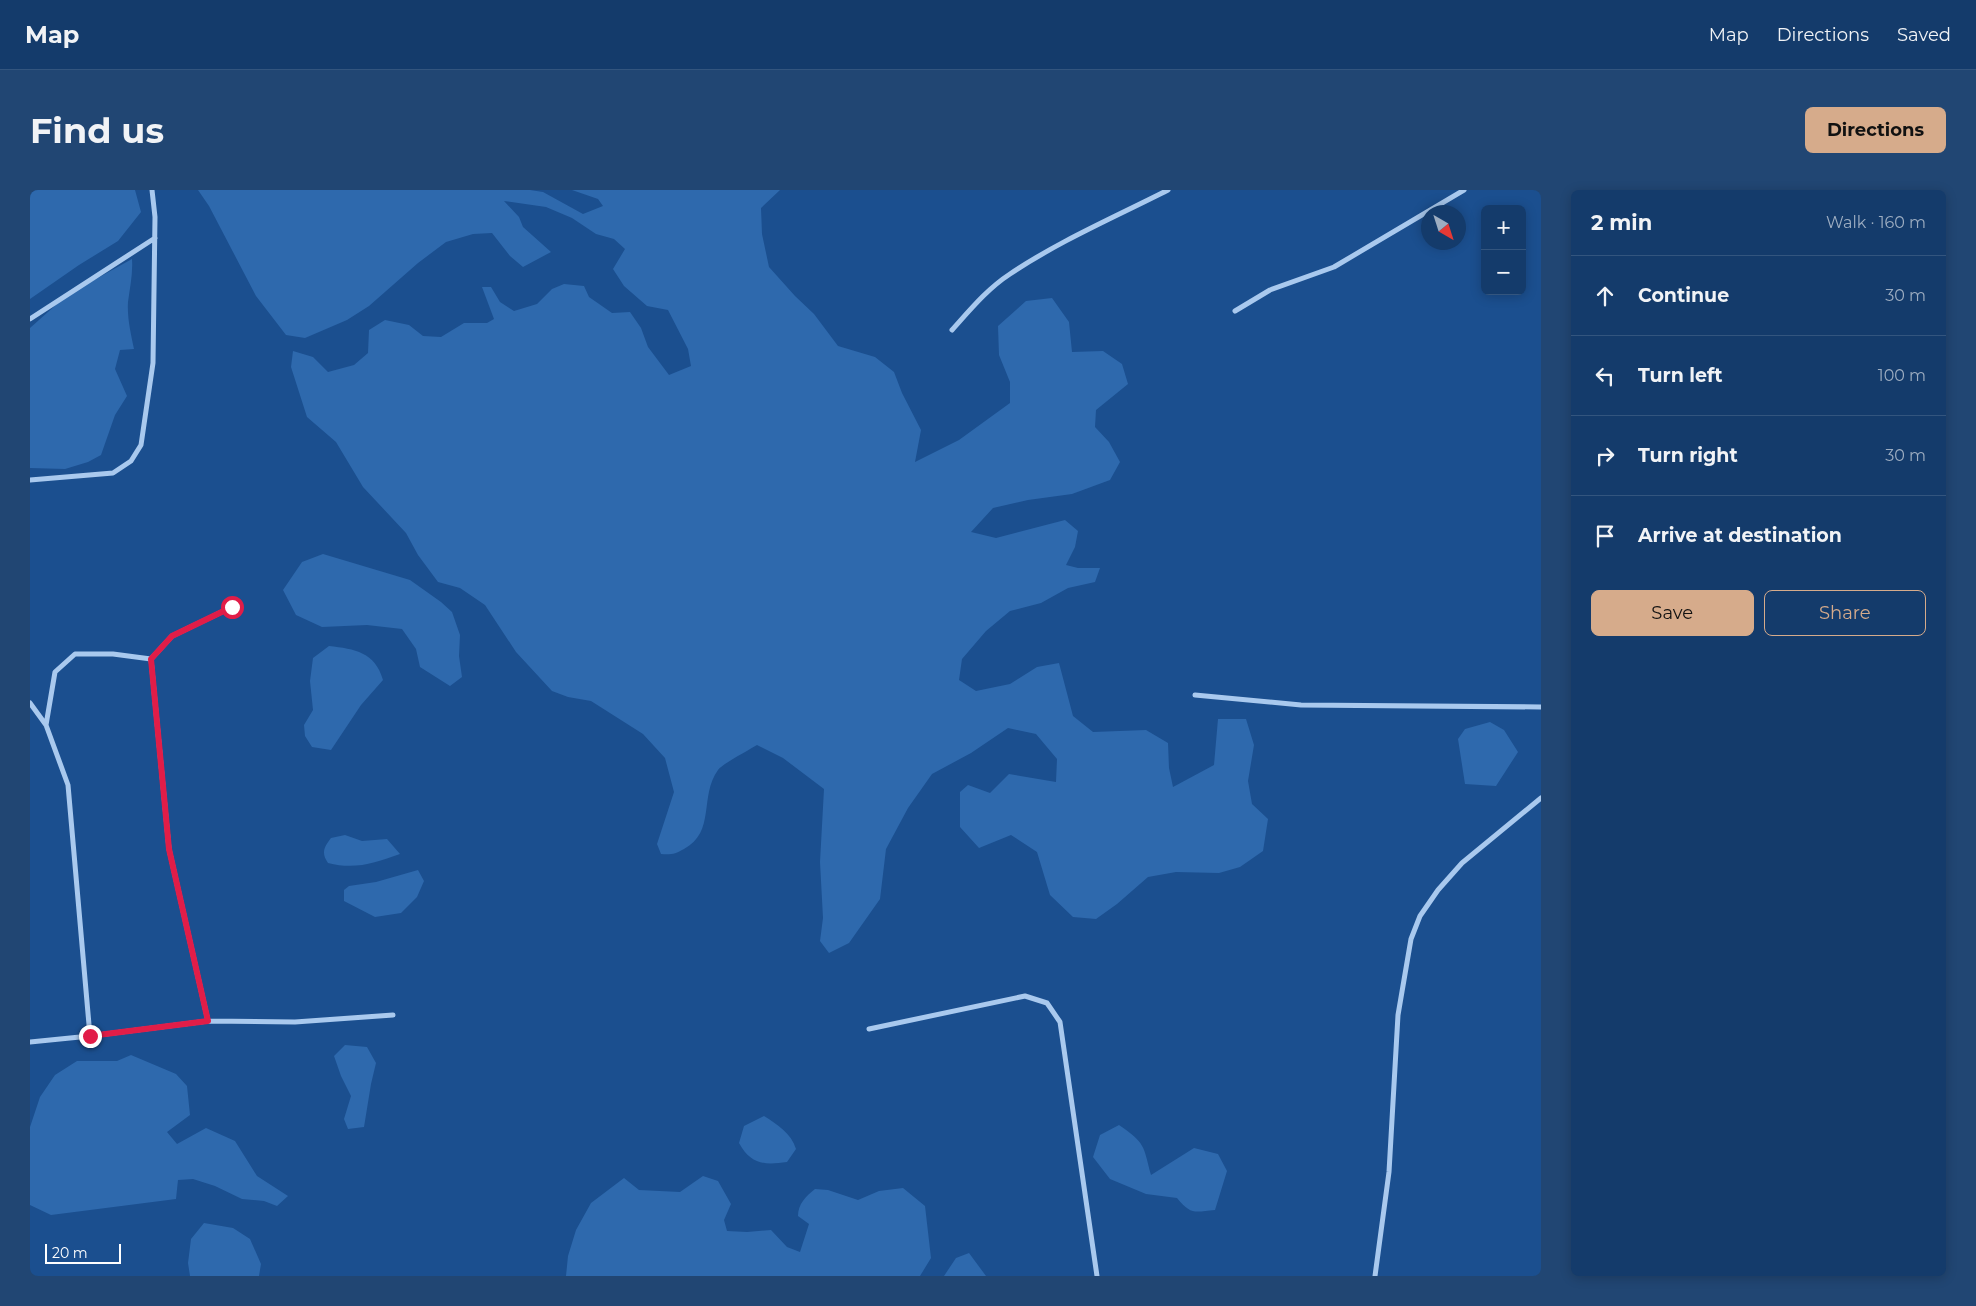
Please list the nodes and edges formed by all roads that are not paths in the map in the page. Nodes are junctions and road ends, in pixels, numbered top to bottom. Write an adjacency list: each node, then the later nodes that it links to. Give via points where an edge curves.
1 (152, 190): 4 (street)
2 (1168, 190): 7 (street, via 1009,275)
3 (1464, 190): 5 (street, via 1334,267 1270,290)
4 (155, 238): 6 (street); 8 (street, via 153,363 141,445 131,461 113,473)
5 (1235, 311)
6 (30, 319)
7 (952, 330)
8 (30, 480)
9 (232, 607): 10 (street, via 172,636)
10 (151, 659): 14 (street, via 75,654 55,672); 17 (street, via 169,849)
11 (1195, 695): 13 (street, via 1301,705)
12 (30, 703): 14 (street)
13 (1541, 706)
14 (46, 725): 19 (street, via 68,785)
15 (1541, 798): 22 (street, via 1456,870 1420,916 1411,939 1398,1015 1389,1172)
16 (392, 1015): 17 (street, via 295,1022)
17 (208, 1021): 19 (street)
18 (869, 1029): 21 (street, via 1025,996 1047,1003 1060,1022)
19 (90, 1036): 20 (street)
20 (30, 1042)
21 (1097, 1276)
22 (1375, 1276)

